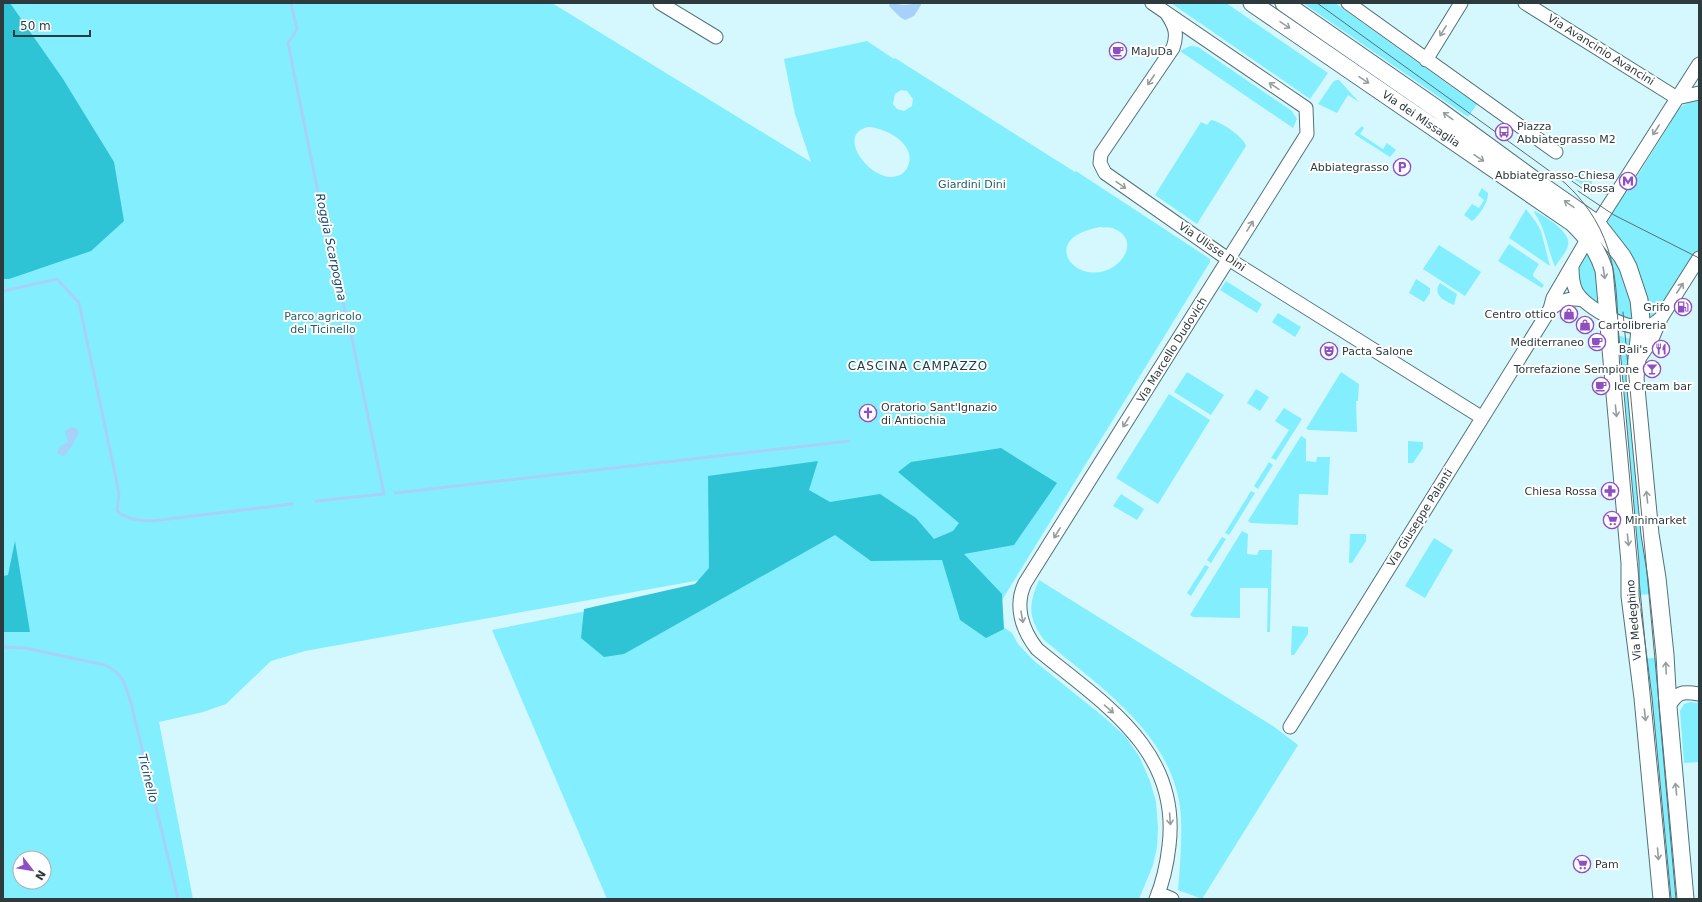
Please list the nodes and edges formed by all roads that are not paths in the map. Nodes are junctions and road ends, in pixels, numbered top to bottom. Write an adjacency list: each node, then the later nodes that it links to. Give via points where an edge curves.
1 (660, 3): 9 (street)
2 (1152, 3): 8 (street)
3 (1252, 3): 18 (main road, Via dei Missaglia, one-way to 18, via 1573,223)
4 (1284, 3): 17 (main road, Via dei Missaglia, one-way to 4, via 1437,108)
5 (1348, 3): 12 (street)
6 (1461, 3): 12 (street, one-way to 12)
7 (1525, 3): 15 (street, Via Avancinio Avancini)
8 (1165, 12): 10 (street); 11 (street, Via Ulisse Dini, via 1176,30)
9 (716, 37)
10 (1212, 44): 11 (street, via 1189,38); 20 (street, Via Marcello Dudovich, one-way to 10, via 1307,134 1306,108)
11 (1173, 48): 20 (street, Via Ulisse Dini, one-way to 20, via 1104,149 1100,158 1101,167 1105,173)
12 (1426, 60): 16 (street)
13 (1699, 64): 15 (street, Via Giuseppe Palanti)
14 (1699, 93): 15 (street)
15 (1677, 98): 17 (street, Via Giuseppe Palanti, one-way to 17)
16 (1556, 152)
17 (1597, 224): 18 (street, Via Giuseppe Palanti); 26 (main road, Via dei Missaglia, via 1622,256 1632,276 1639,300)
18 (1588, 238): 21 (street, Via Giuseppe Palanti); 24 (main road, Via dei Missaglia, one-way to 24, via 1598,253 1604,270)
19 (1699, 258): 25 (street, one-way to 19)
20 (1229, 259): 28 (street, Via Ulisse Dini); 32 (street, Via Marcello Dudovich, one-way to 32, via 1028,580 1022,592 1020,608 1028,636 1037,649 1125,723 1146,748 1160,772 1167,794 1171,821 1168,852)
21 (1572, 267): 22 (street, via 1574,284); 23 (street, Via Giuseppe Palanti, via 1553,298)
22 (1582, 300): 23 (street, via 1566,299); 24 (street)
23 (1550, 309): 28 (street, Via Giuseppe Palanti)
24 (1608, 316): 26 (street); 34 (main road, Via Medeghino, one-way to 34, via 1630,563 1630,596 1643,698)
25 (1661, 318): 26 (street, via 1649,326); 27 (street, via 1651,341)
26 (1640, 328): 27 (main road, Via dei Missaglia)
27 (1636, 364): 30 (main road, one-way to 27, via 1665,655 1635,378)
28 (1481, 417): 31 (street, Via Giuseppe Palanti)
29 (1699, 694): 30 (street, via 1681,693 1673,698)
30 (1668, 707): 35 (main road, one-way to 30)
31 (1290, 726)
32 (1157, 896): 33 (street)
33 (1172, 899)
34 (1662, 899)
35 (1684, 899)

